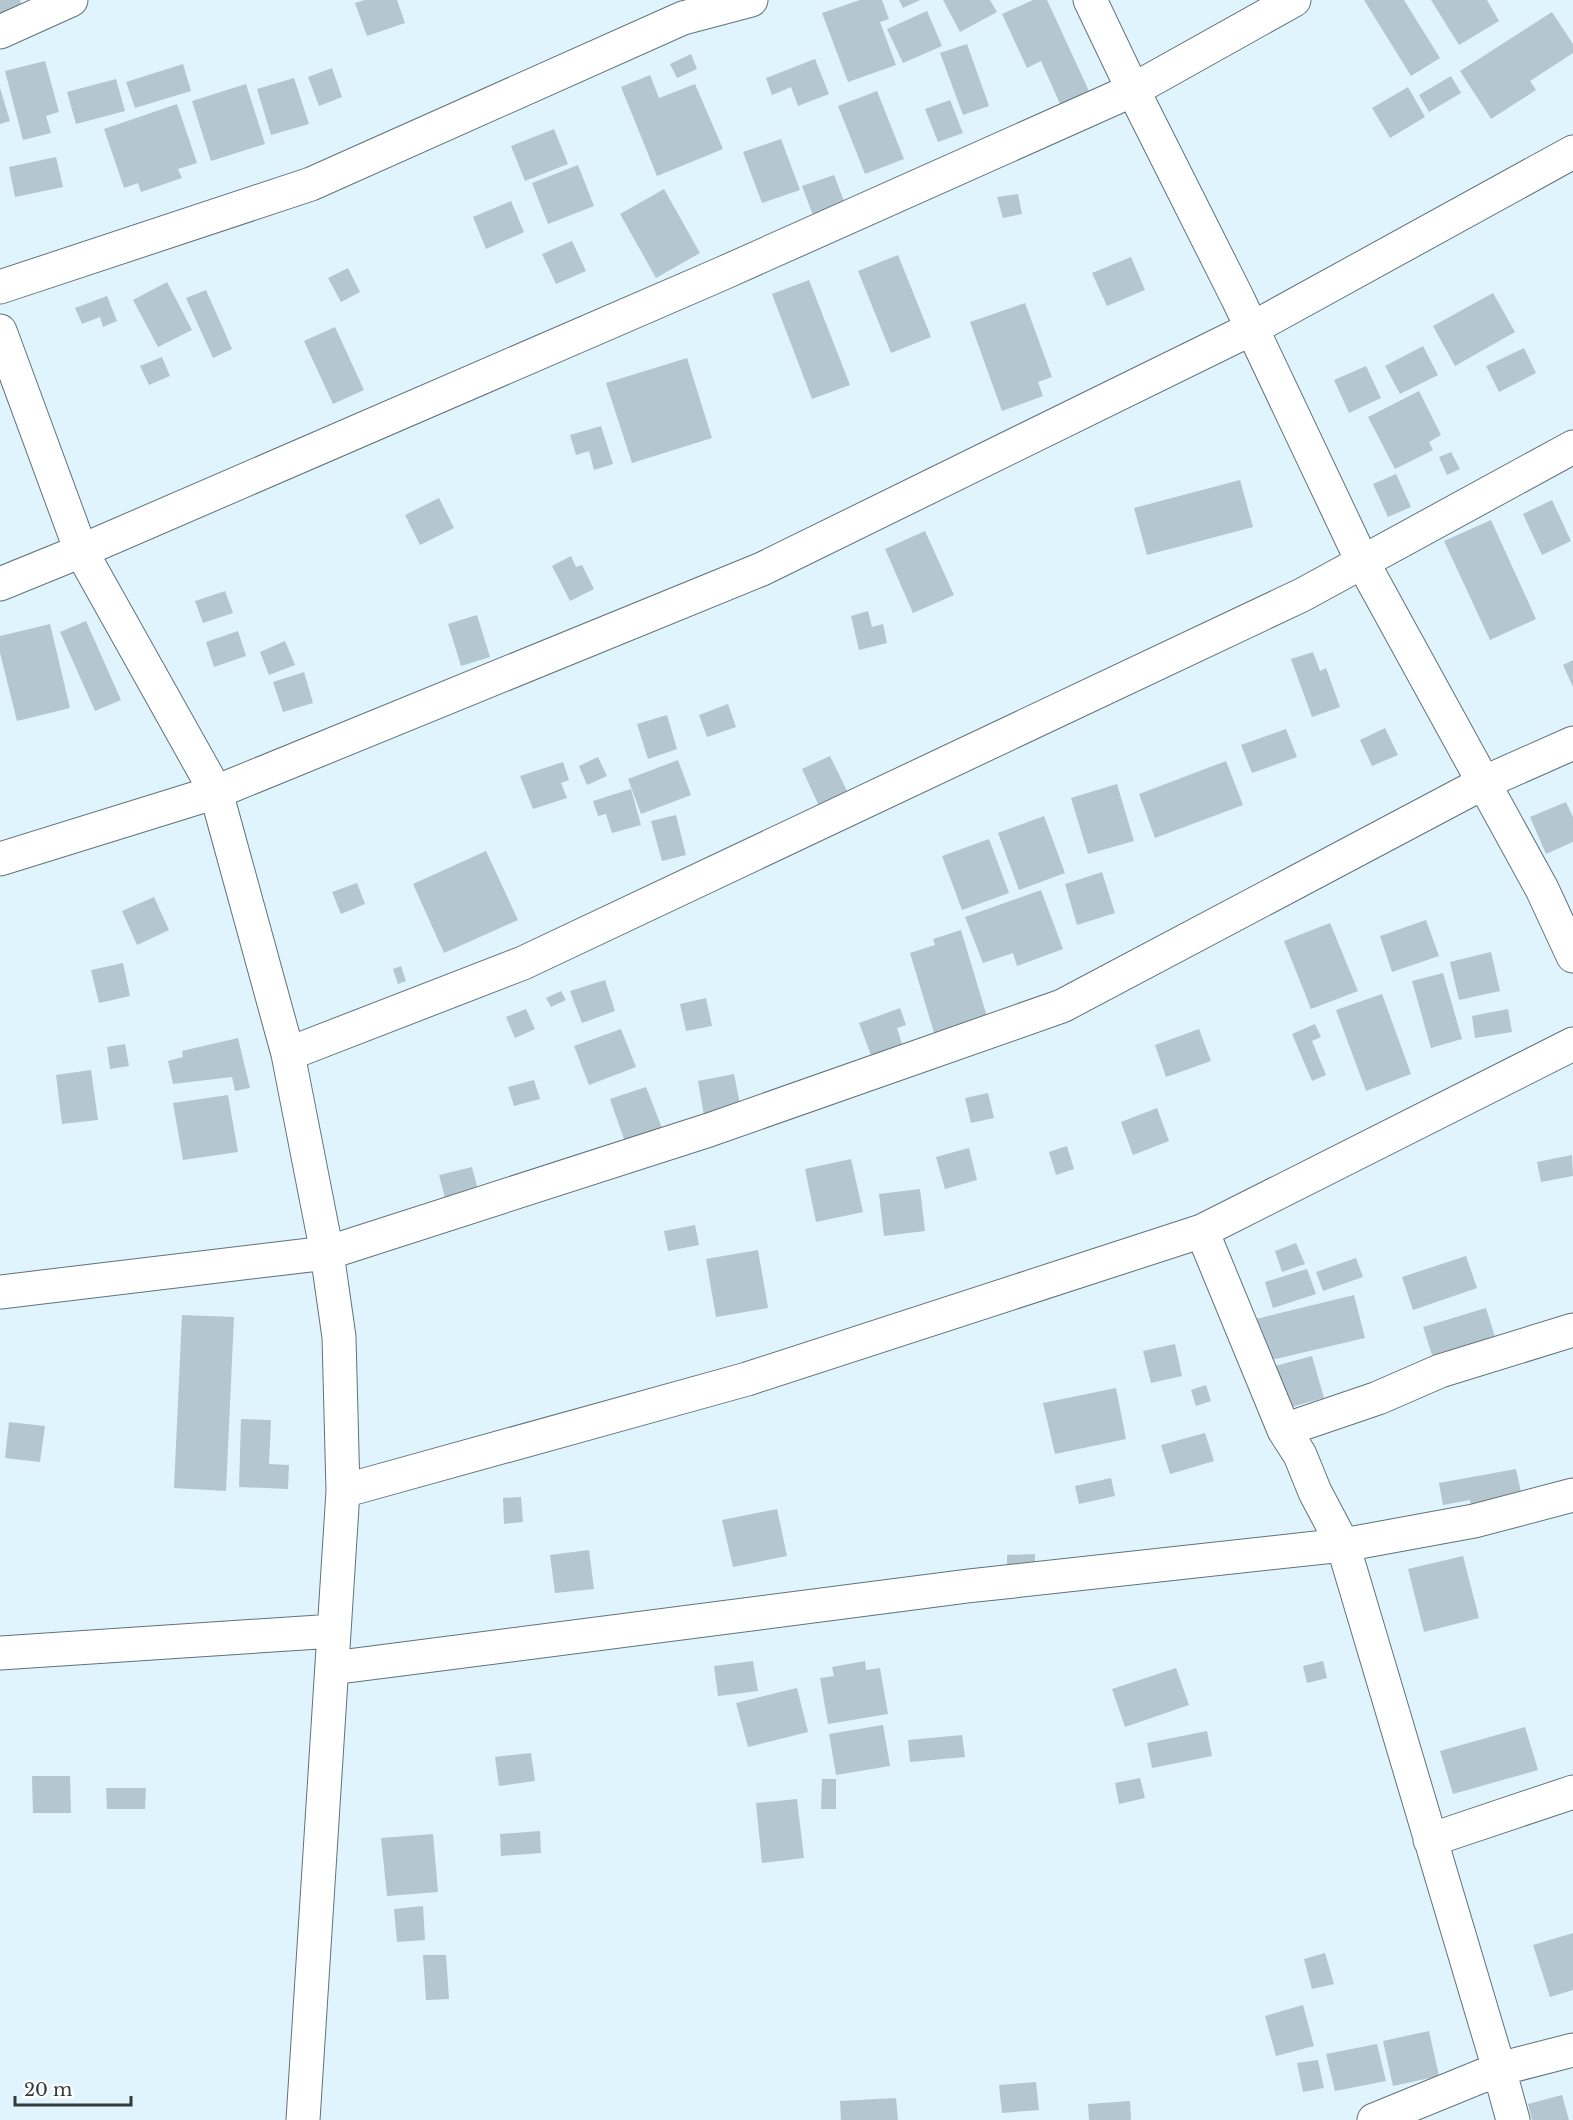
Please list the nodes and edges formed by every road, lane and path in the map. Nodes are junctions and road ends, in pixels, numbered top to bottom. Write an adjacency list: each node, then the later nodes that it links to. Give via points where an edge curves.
1 (71, 0): 5 (street)
2 (751, 0): 8 (street, via 683,18 311,184)
3 (1090, 0): 6 (street)
4 (1294, 0): 6 (street)
5 (0, 32)
6 (1133, 90): 9 (street); 12 (street, via 721,274)
7 (1573, 152): 9 (street)
8 (0, 287)
9 (1251, 329): 13 (street); 17 (street, via 762,569)
10 (0, 331): 12 (street)
11 (1573, 447): 13 (street)
12 (81, 551): 14 (street); 17 (street)
13 (1363, 563): 16 (street); 21 (street, via 1302,596 523,963)
14 (0, 584)
15 (1573, 743): 16 (street)
16 (1483, 783): 19 (street, via 1542,888); 23 (street, via 1062,1006 709,1130)
17 (216, 792): 18 (street); 21 (street)
18 (0, 860)
19 (1573, 956)
20 (1573, 1044): 22 (street)
21 (288, 1054): 23 (street)
22 (1202, 1231): 26 (street); 27 (street, via 747,1380)
23 (327, 1253): 24 (street); 27 (street, via 339,1337)
24 (0, 1292)
25 (1573, 1330): 26 (street, via 1440,1371 1378,1398)
26 (1284, 1430): 29 (street)
27 (343, 1491): 30 (street)
28 (1573, 1495): 29 (street, via 1474,1521)
29 (1343, 1545): 32 (street, via 968,1586); 34 (street)
30 (334, 1632): 31 (street); 32 (street)
31 (0, 1653)
32 (332, 1668): 37 (street)
33 (1573, 1792): 34 (street)
34 (1430, 1840): 36 (street)
35 (1573, 2050): 36 (street)
36 (1499, 2069): 38 (street); 39 (street)
37 (303, 2120)
38 (1374, 2120)
39 (1513, 2120)

